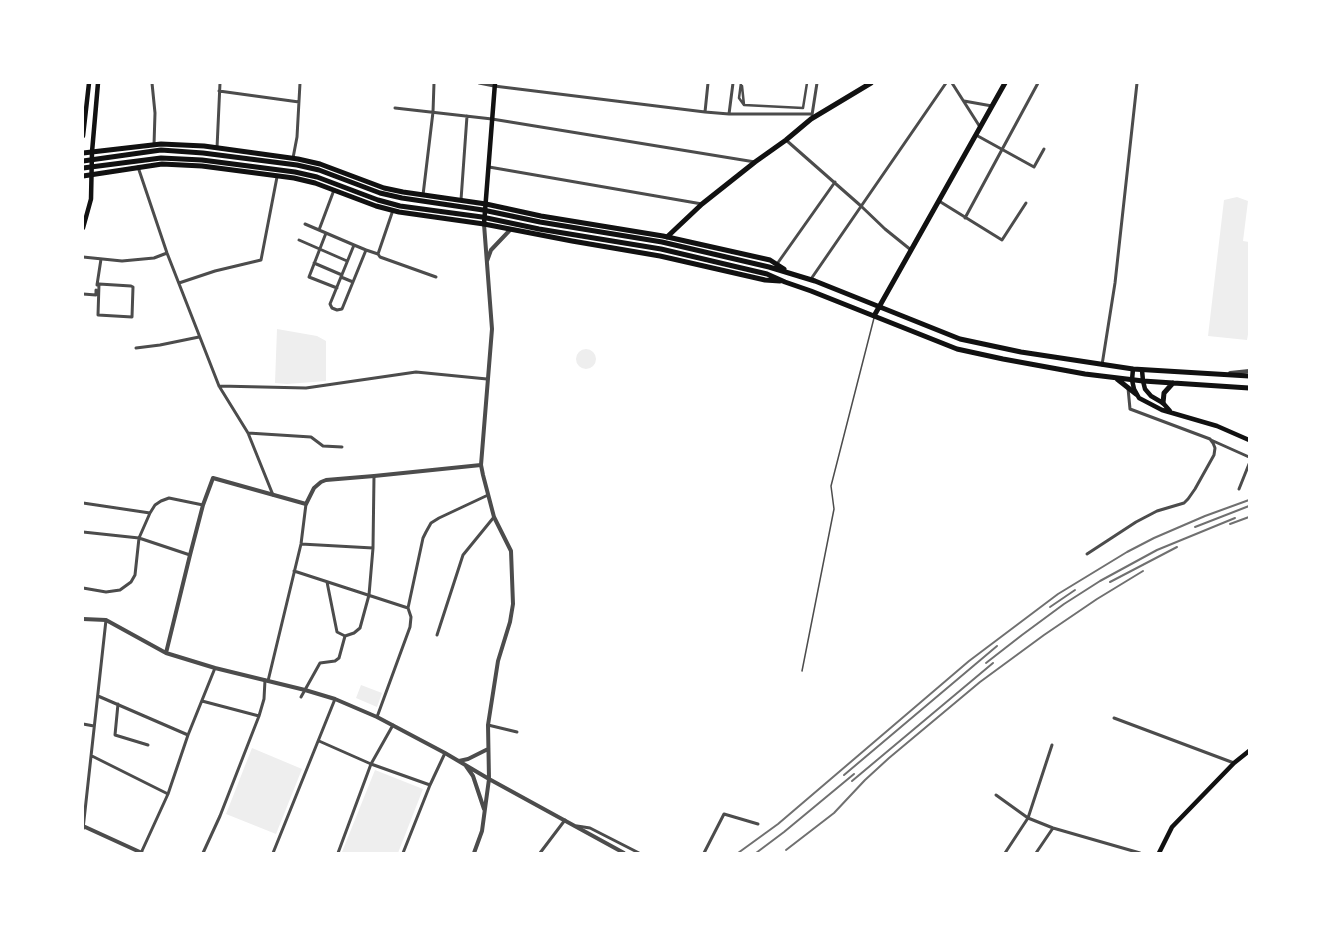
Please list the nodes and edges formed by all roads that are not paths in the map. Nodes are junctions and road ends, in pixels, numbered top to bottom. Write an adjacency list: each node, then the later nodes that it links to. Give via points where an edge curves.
1 (89, 83): 25 (main road)
2 (98, 83): 35 (main road)
3 (152, 83): 39 (street)
4 (220, 83): 20 (street)
5 (300, 83): 23 (street)
6 (434, 83): 27 (street)
7 (479, 83): 19 (street)
8 (708, 83): 28 (street)
9 (733, 83): 29 (street)
10 (742, 83): 11 (street, via 739,98 744,105 803,108)
11 (806, 83)
12 (817, 83): 31 (street)
13 (871, 83): 31 (main road)
14 (946, 83): 62 (street)
15 (952, 83): 21 (street)
16 (1005, 83): 24 (main road)
17 (1038, 83): 41 (street)
18 (1137, 83): 99 (street, via 1115,283)
19 (495, 85): 28 (street); 32 (main road)
20 (220, 92): 23 (street); 40 (street)
21 (964, 101): 24 (street); 34 (street)
22 (83, 102): 25 (street)
23 (299, 102): 45 (street)
24 (992, 106): 34 (main road)
25 (86, 107): 33 (main road)
26 (396, 108): 27 (street)
27 (433, 112): 30 (street); 56 (street)
28 (704, 112): 29 (street)
29 (730, 114): 31 (street)
30 (467, 116): 32 (street); 57 (street)
31 (812, 117): 38 (main road)
32 (492, 119): 47 (street); 49 (main road)
33 (84, 127): 35 (main road); 37 (main road)
34 (980, 127): 36 (main road)
35 (94, 128): 43 (main road)
36 (976, 135): 41 (street); 58 (main road)
37 (83, 136)
38 (786, 140): 47 (main road); 54 (street)
39 (154, 145): 40 (main road); 43 (main road)
40 (217, 148): 45 (main road)
41 (1002, 149): 42 (street, via 1034,167); 64 (street)
42 (1044, 149)
43 (92, 152): 44 (main road); 51 (main road)
44 (83, 153)
45 (293, 158): 56 (main road, via 320,164 384,188)
46 (83, 161): 85 (main road, via 161,150 297,165 402,198 670,244)
47 (755, 162): 61 (main road)
48 (138, 167): 51 (main road); 53 (main road, via 162,164 202,166); 77 (street)
49 (488, 167): 60 (main road); 61 (street)
50 (83, 168): 90 (main road, via 161,158 202,160 295,172 317,177 400,206 482,217 670,251 767,274)
51 (92, 175): 52 (main road); 67 (main road, via 91,199)
52 (83, 176)
53 (277, 177): 55 (main road, via 294,178); 91 (street, via 261,260)
54 (835, 182): 62 (street); 84 (street)
55 (334, 190): 63 (main road); 68 (street)
56 (423, 195): 57 (main road)
57 (461, 200): 60 (main road)
58 (939, 201): 64 (street); 76 (main road)
59 (1026, 203): 64 (street, via 1002,240)
60 (486, 204): 66 (main road); 71 (main road)
61 (702, 204): 71 (main road)
62 (861, 206): 76 (street); 88 (street)
63 (392, 210): 66 (main road); 78 (street)
64 (965, 218)
65 (305, 224): 68 (street)
66 (484, 224): 69 (main road); 82 (street)
67 (83, 228)
68 (319, 230): 70 (street)
69 (510, 230): 82 (street, via 492,250); 90 (main road, via 660,256 765,280)
70 (326, 233): 73 (street); 74 (street)
71 (666, 237): 84 (main road, via 770,260)
72 (299, 240): 74 (street)
73 (354, 244): 75 (street); 81 (street)
74 (319, 249): 81 (street); 83 (street)
75 (366, 250): 78 (street); 89 (street)
76 (911, 250): 95 (main road)
77 (166, 253): 80 (street, via 154,258 122,261); 91 (street)
78 (378, 254): 87 (street, via 380,257)
79 (83, 257): 80 (street)
80 (101, 259): 92 (street)
81 (347, 261): 86 (street)
82 (487, 262): 106 (street, via 492,329)
83 (314, 263): 86 (street); 93 (street, via 309,277)
84 (777, 264): 85 (main road)
85 (788, 272): 88 (main road)
86 (341, 276): 89 (street); 93 (street)
87 (436, 277)
88 (811, 279): 95 (main road)
89 (353, 282): 93 (street, via 342,310 339,311 330,306)
90 (785, 282): 96 (main road)
91 (179, 283): 97 (street)
92 (98, 284): 92 (street, via 133,287 132,317 98,315); 94 (street, via 96,295)
93 (337, 288)
94 (83, 294)
95 (879, 307): 96 (main road); 99 (main road, via 960,339)
96 (874, 316): 105 (main road, via 957,349 1019,363); 149 (lane, via 831,486 834,509)
97 (199, 337): 98 (street); 110 (street)
98 (136, 348)
99 (1102, 365): 100 (main road)
100 (1133, 369): 101 (main road); 107 (main road)
101 (1142, 370): 103 (main road); 108 (main road)
102 (1249, 371): 103 (street)
103 (1226, 374): 104 (main road)
104 (1249, 376)
105 (1115, 378): 107 (main road); 111 (main road)
106 (487, 379): 110 (street, via 416,372 306,388); 122 (street)
107 (1132, 380): 108 (main road); 113 (main road)
108 (1143, 381): 109 (main road); 114 (main road, via 1151,396)
109 (1173, 383): 112 (main road); 114 (main road, via 1164,393)
110 (219, 386): 116 (street)
111 (1128, 386): 113 (main road); 117 (street, via 1130,409)
112 (1249, 388)
113 (1136, 394): 115 (main road, via 1153,406)
114 (1163, 403): 115 (main road)
115 (1170, 411): 118 (main road, via 1217,426)
116 (248, 433): 119 (street, via 311,437 323,446); 125 (street)
117 (1210, 439): 120 (street); 136 (street, via 1215,448 1214,455 1184,503 1157,511 1136,522)
118 (1249, 440)
119 (342, 447)
120 (1249, 457)
121 (1249, 464): 124 (street)
122 (481, 465): 123 (street); 126 (street)
123 (374, 476): 128 (street, via 321,482 314,488); 135 (street)
124 (1240, 489)
125 (273, 495): 128 (street); 129 (street, via 213,478)
126 (488, 495): 131 (street); 142 (street, via 431,523 423,538)
127 (83, 502): 130 (street)
128 (306, 504): 134 (street)
129 (203, 506): 130 (street, via 169,498 155,505); 137 (street)
130 (150, 513): 133 (street)
131 (494, 517): 145 (street, via 463,555); 162 (street, via 512,551 513,604 498,661)
132 (83, 532): 133 (street)
133 (139, 538): 137 (street); 140 (street, via 135,575 131,582 120,590 106,592)
134 (300, 544): 135 (street); 138 (street)
135 (373, 548): 141 (street)
136 (1087, 554)
137 (190, 555): 147 (street)
138 (294, 571): 139 (street); 150 (street)
139 (327, 582): 141 (street); 146 (street, via 337,632)
140 (83, 588)
141 (368, 594): 142 (street); 146 (street, via 360,628)
142 (408, 608): 158 (street, via 411,617 410,627)
143 (83, 619): 144 (street)
144 (106, 620): 147 (street); 152 (street)
145 (437, 635)
146 (345, 636): 151 (street, via 339,658 320,663)
147 (166, 653): 148 (street)
148 (215, 668): 150 (street); 155 (street)
149 (802, 671)
150 (266, 681): 151 (street); 157 (street)
151 (305, 690): 153 (street); 154 (street)
152 (98, 696): 156 (street); 163 (street)
153 (301, 697)
154 (336, 700): 158 (street); 166 (street)
155 (202, 701): 157 (street); 165 (street)
156 (118, 704): 165 (street); 167 (street, via 115,735)
157 (259, 716): 189 (street)
158 (377, 717): 161 (street)
159 (1114, 718): 176 (street)
160 (83, 724): 163 (street)
161 (393, 724): 171 (street); 174 (street)
162 (488, 725): 164 (street); 169 (street)
163 (94, 726): 172 (street)
164 (517, 732)
165 (188, 735): 179 (street)
166 (319, 741): 174 (street); 190 (street)
167 (148, 745)
168 (1052, 745): 182 (street)
169 (488, 749): 173 (street); 177 (street)
170 (1249, 751): 176 (main road)
171 (445, 753): 173 (street); 178 (street)
172 (92, 756): 179 (street); 186 (street)
173 (458, 761): 175 (street)
174 (371, 764): 178 (street); 191 (street)
175 (464, 764): 177 (street); 181 (street, via 473,776)
176 (1234, 764): 201 (main road, via 1172,826)
177 (489, 779): 181 (street); 183 (street)
178 (430, 785): 192 (street)
179 (168, 794): 188 (street)
180 (996, 795): 182 (street)
181 (485, 810): 193 (street, via 482,831)
182 (1028, 818): 187 (street); 198 (street)
183 (565, 820): 185 (street); 194 (street)
184 (758, 824): 197 (street, via 724,814)
185 (576, 826): 195 (street); 196 (street, via 590,828)
186 (83, 827): 188 (street)
187 (1053, 828): 199 (street); 200 (street)
188 (142, 853)
189 (203, 853)
190 (273, 853)
191 (338, 853)
192 (403, 853)
193 (474, 853)
194 (540, 853)
195 (624, 853)
196 (639, 853)
197 (704, 853)
198 (1005, 853)
199 (1036, 853)
200 (1140, 853)
201 (1159, 853)

